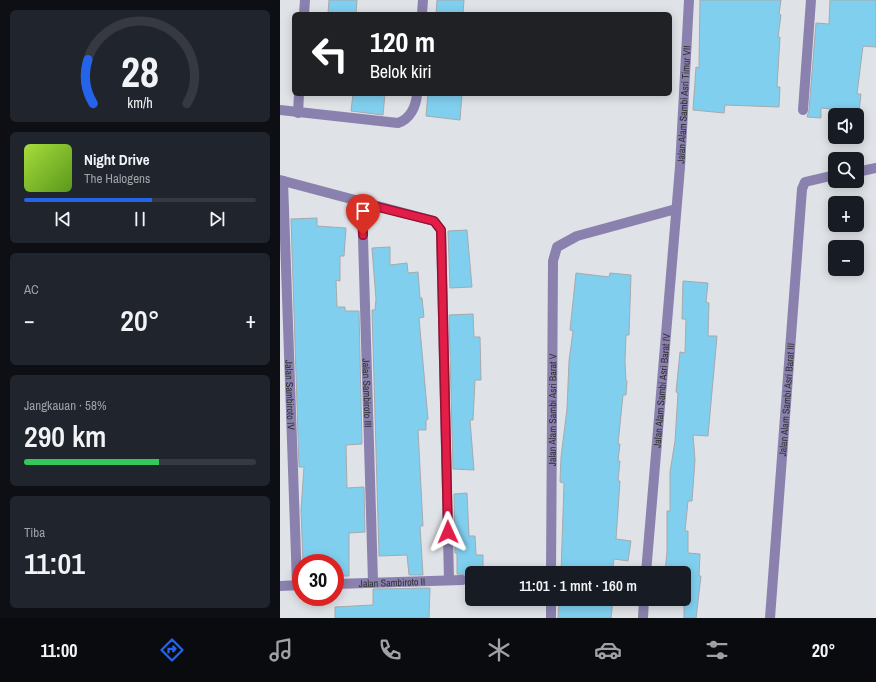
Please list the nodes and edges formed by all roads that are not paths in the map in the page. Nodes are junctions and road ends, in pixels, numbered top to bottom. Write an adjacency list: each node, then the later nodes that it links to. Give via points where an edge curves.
1 (305, 0): 5 (street)
2 (423, 0): 6 (street)
3 (689, 0): 17 (street, Jalan Alam Sambi Asri Timur VII)
4 (811, 0): 10 (street)
5 (304, 12)
6 (422, 12)
7 (299, 96): 11 (street)
8 (416, 96): 11 (street, via 411,115 398,123)
9 (280, 110): 11 (street)
10 (803, 110)
11 (298, 113)
12 (876, 168): 13 (street)
13 (864, 171)
14 (828, 177): 31 (street, Jalan Alam Sambi Asri Barat III, via 805,182 802,189)
15 (282, 180): 16 (street); 18 (street, Jalan Sambiroto IV)
16 (362, 203): 21 (street, via 434,221 441,230); 23 (street, Jalan Sambiroto III)
17 (676, 204): 19 (street, Jalan Alam Sambi Asri Barat V, via 577,236 557,247 553,260); 20 (street, Jalan Alam Sambi Asri Barat IV)
18 (298, 554)
19 (551, 566)
20 (647, 566)
21 (449, 580): 22 (street, Jalan Sambiroto II); 23 (street, Jalan Sambiroto II)
22 (462, 580)
23 (373, 582): 24 (street, Jalan Sambiroto II)
24 (344, 584)
25 (292, 585): 26 (street)
26 (280, 586)
27 (551, 606): 29 (street)
28 (644, 606): 30 (street)
29 (551, 618)
30 (643, 618)
31 (770, 618)

